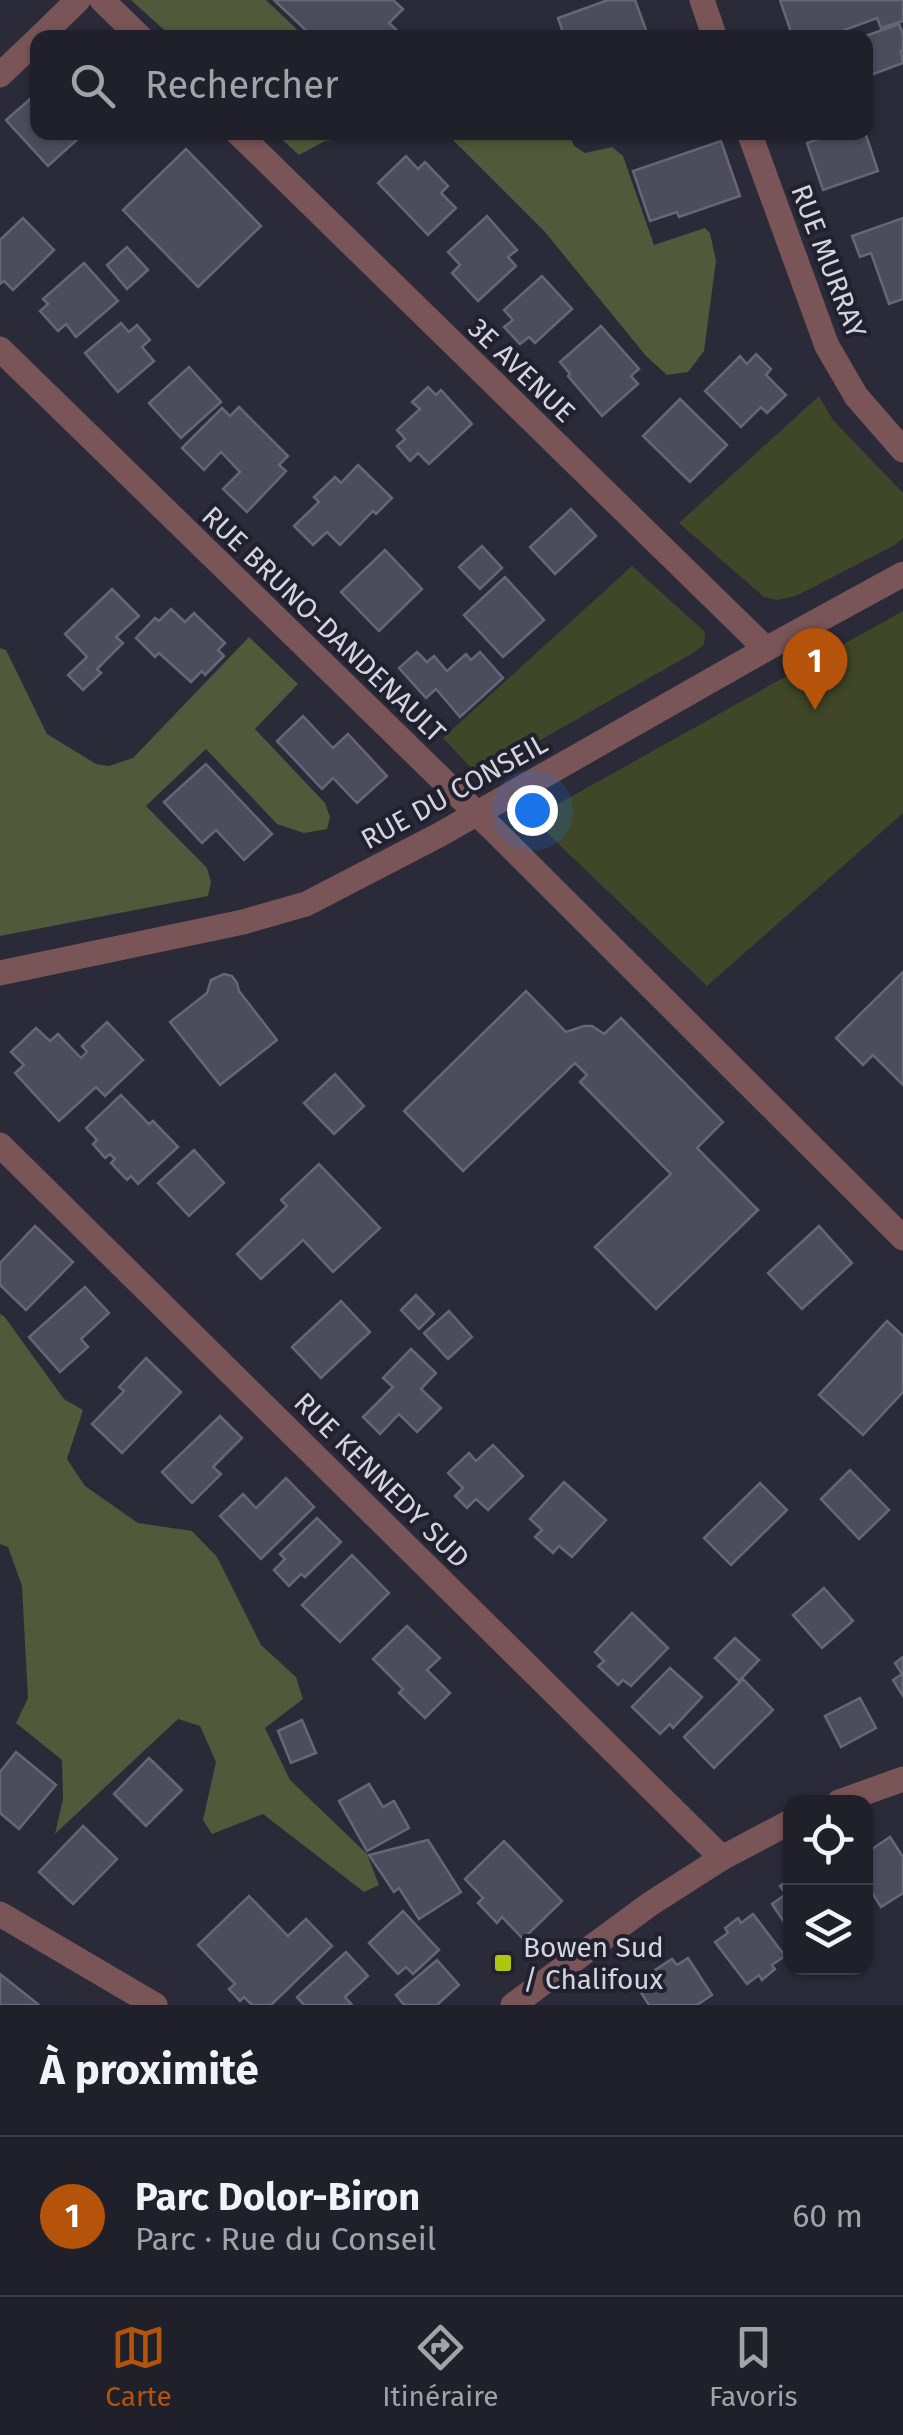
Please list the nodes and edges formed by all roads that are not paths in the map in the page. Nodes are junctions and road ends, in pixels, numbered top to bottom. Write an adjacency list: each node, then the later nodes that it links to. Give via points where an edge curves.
1 (78, 0): 4 (street)
2 (102, 0): 5 (street)
3 (702, 0): 6 (street)
4 (46, 30)
5 (133, 30)
6 (712, 30)
7 (30, 46): 8 (street)
8 (0, 75)
9 (246, 140): 14 (street, 3E AVENUE)
10 (752, 140): 12 (street, RUE MURRAY, via 827,346 856,396)
11 (0, 349): 15 (street, RUE BRUNO-DANDENAULT)
12 (903, 450)
13 (903, 574): 14 (street, RUE DU CONSEIL)
14 (766, 649): 15 (street, RUE DU CONSEIL)
15 (476, 814): 16 (street, RUE DU CONSEIL, via 346,885 275,915); 18 (street, RUE BRUNO-DANDENAULT)
16 (0, 973)
17 (0, 1145): 22 (street, RUE KENNEDY SUD)
18 (903, 1238)
19 (903, 1779): 20 (street)
20 (858, 1795)
21 (783, 1826): 22 (street)
22 (722, 1858): 25 (street)
23 (0, 1914): 24 (street)
24 (156, 2005)
25 (513, 2005)

